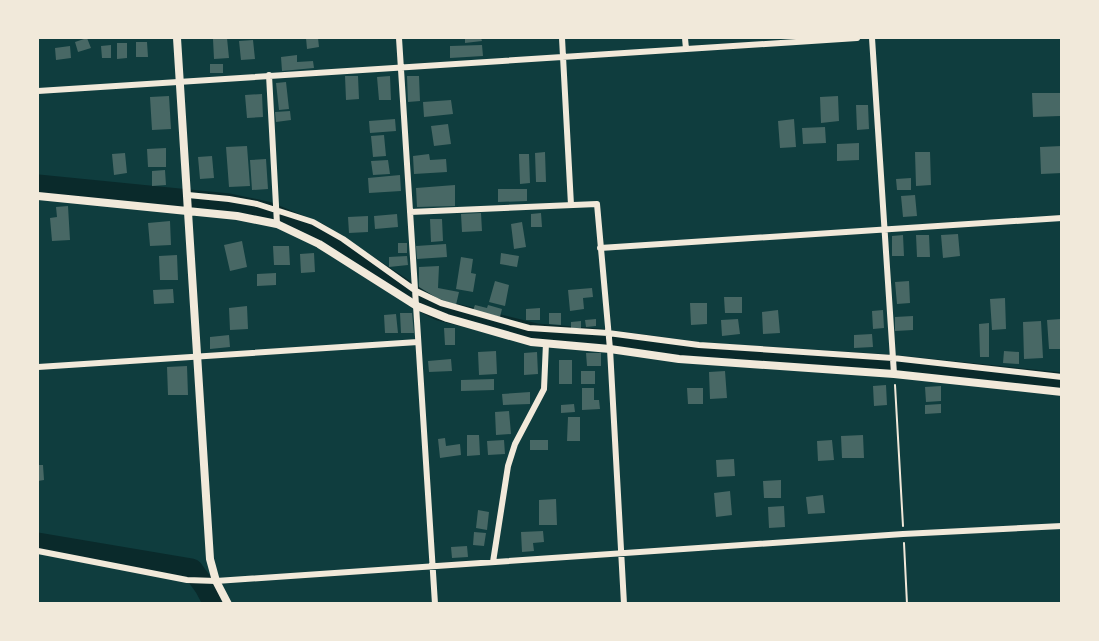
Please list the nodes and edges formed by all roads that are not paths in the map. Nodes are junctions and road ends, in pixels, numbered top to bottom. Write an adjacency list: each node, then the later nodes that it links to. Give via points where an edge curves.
1 (177, 38): 11 (street)
2 (399, 38): 9 (street)
3 (562, 38): 8 (street)
4 (686, 38): 7 (street)
5 (857, 38): 7 (street)
6 (872, 38): 21 (street)
7 (686, 49): 8 (street)
8 (563, 58): 9 (street); 15 (street)
9 (401, 68): 10 (street); 18 (street)
10 (269, 75): 11 (street); 16 (street)
11 (181, 81): 12 (street); 13 (street)
12 (38, 91)
13 (188, 195): 16 (street); 17 (street)
14 (38, 196): 17 (street)
15 (571, 205): 18 (street); 22 (street, via 597,204)
16 (276, 209): 20 (street); 23 (street, via 313,222 343,239)
17 (189, 212): 20 (street); 29 (street)
18 (410, 212): 23 (street)
19 (1062, 218): 21 (street)
20 (277, 224): 24 (street, via 319,244)
21 (885, 230): 22 (street); 30 (street)
22 (600, 248): 25 (street)
23 (416, 291): 24 (street); 25 (street, via 451,306 529,328)
24 (417, 306): 26 (street); 27 (street, via 447,318)
25 (608, 333): 28 (street); 30 (street, via 699,345)
26 (418, 342): 29 (street); 39 (street)
27 (546, 343): 28 (street); 38 (street, via 544,389 508,466)
28 (610, 349): 32 (street, via 679,360); 37 (street)
29 (198, 356): 31 (street); 40 (street, via 210,559)
30 (893, 358): 32 (street); 33 (street)
31 (38, 367)
32 (894, 374): 34 (street)
33 (1062, 377)
34 (1062, 392)
35 (1062, 526): 37 (street)
36 (38, 551): 40 (street, via 188,580)
37 (621, 555): 38 (street); 43 (street)
38 (493, 562): 39 (street)
39 (433, 566): 40 (street); 42 (street)
40 (216, 581): 41 (street)
41 (228, 603)
42 (435, 603)
43 (624, 603)

